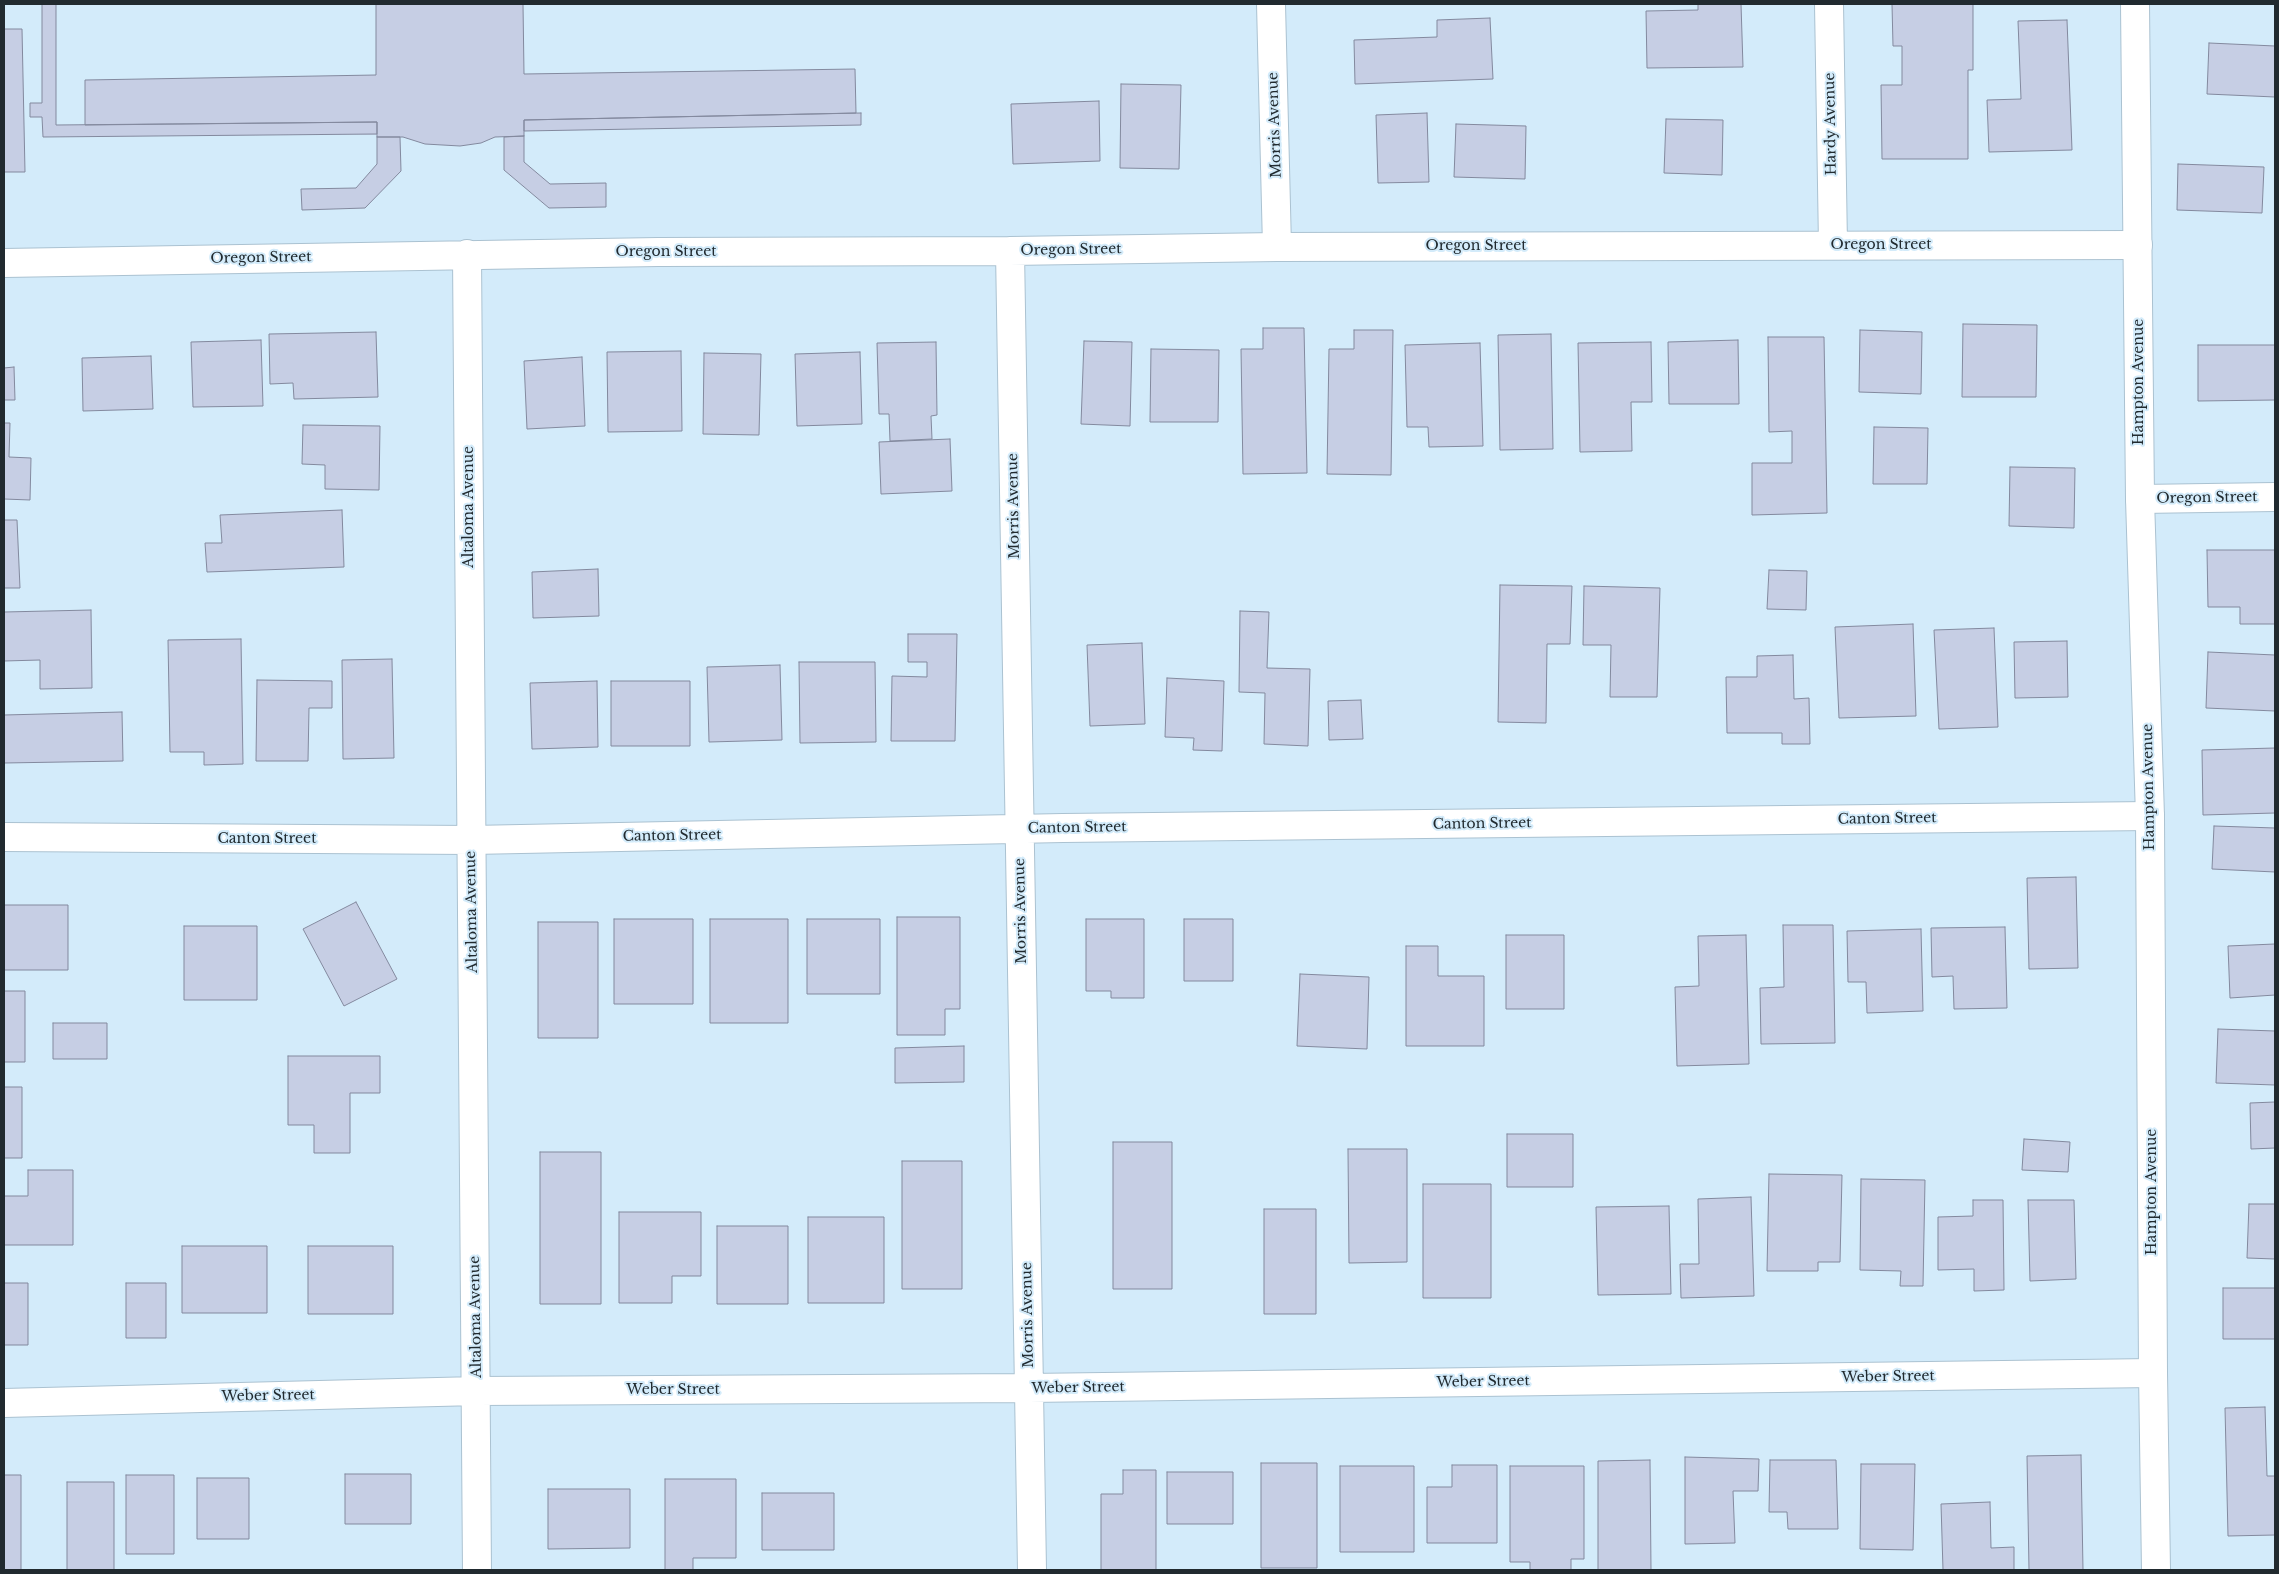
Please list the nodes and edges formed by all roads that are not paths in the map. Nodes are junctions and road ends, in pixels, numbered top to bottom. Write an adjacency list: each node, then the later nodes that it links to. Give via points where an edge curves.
1 (1271, 4): 6 (street, Morris Avenue)
2 (1829, 4): 4 (street, Hardy Avenue)
3 (2135, 4): 5 (street, Hampton Avenue)
4 (1833, 244): 5 (street, Oregon Street); 6 (street, Oregon Street)
5 (2138, 244): 11 (street, Hampton Avenue)
6 (1277, 247): 7 (street, Oregon Street)
7 (1010, 251): 8 (street, Oregon Street); 13 (street, Morris Avenue)
8 (466, 254): 9 (street, Oregon Street); 15 (street, Altaloma Avenue)
9 (4, 263)
10 (2275, 497): 11 (street, Oregon Street)
11 (2140, 500): 12 (street, Hampton Avenue)
12 (2150, 816): 13 (street, Canton Street); 16 (street, Hampton Avenue)
13 (1020, 829): 15 (street, Canton Street); 17 (street, Morris Avenue)
14 (4, 837): 15 (street, Canton Street)
15 (472, 840): 18 (street, Altaloma Avenue)
16 (2153, 1373): 17 (street, Weber Street); 22 (street, Hampton Avenue)
17 (1029, 1388): 18 (street, Weber Street); 21 (street, Morris Avenue)
18 (476, 1391): 19 (street, Weber Street); 20 (street, Altaloma Avenue)
19 (4, 1403)
20 (477, 1570)
21 (1032, 1570)
22 (2156, 1570)

